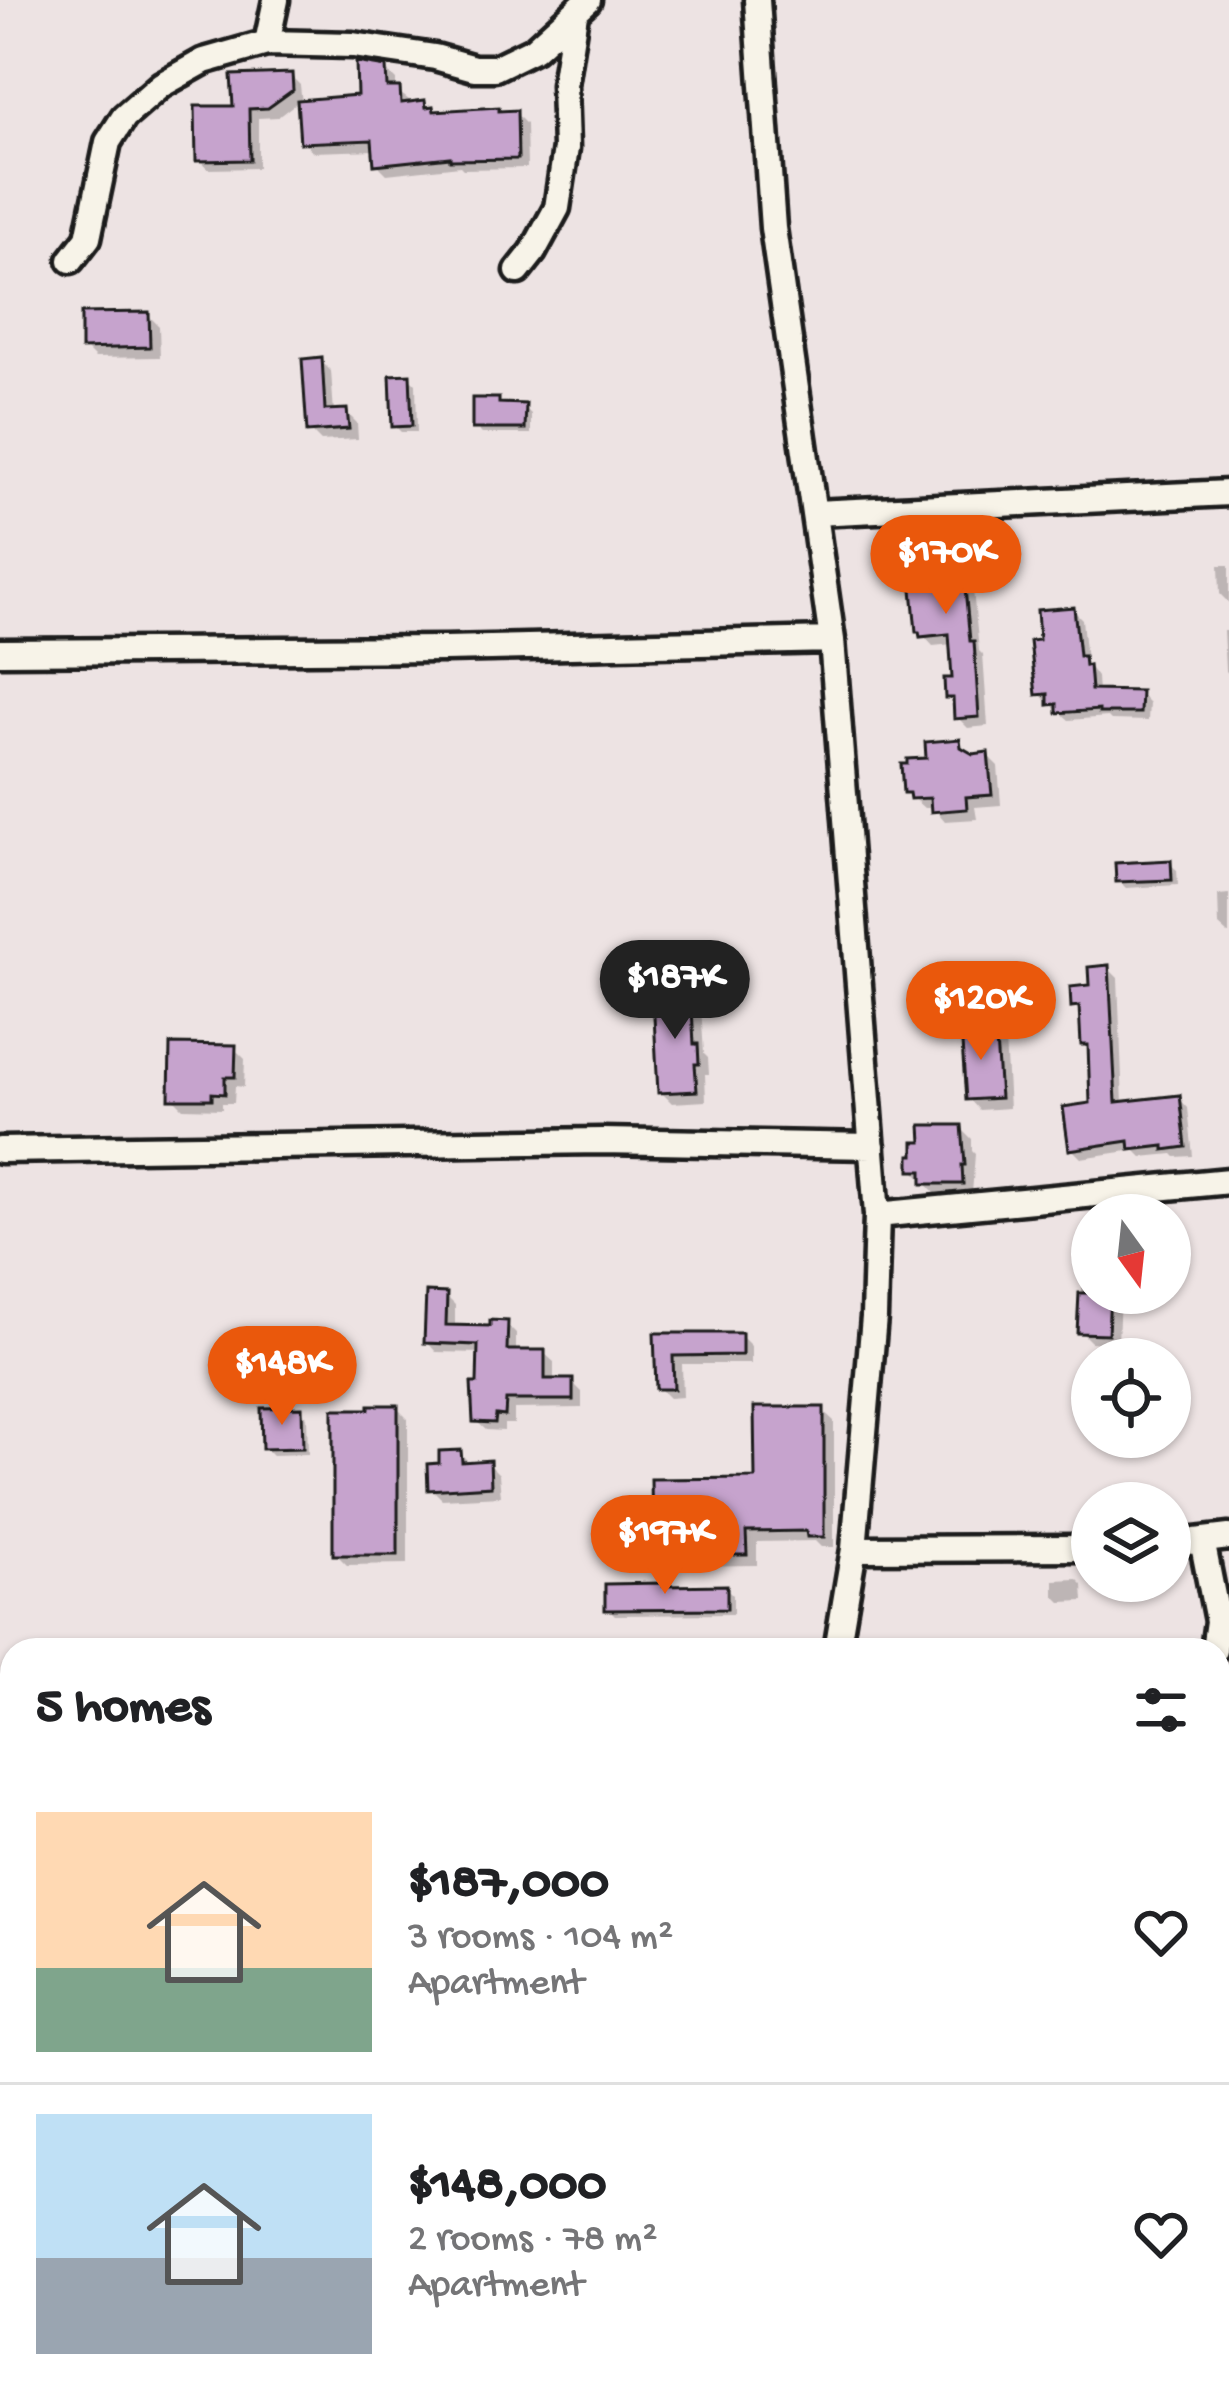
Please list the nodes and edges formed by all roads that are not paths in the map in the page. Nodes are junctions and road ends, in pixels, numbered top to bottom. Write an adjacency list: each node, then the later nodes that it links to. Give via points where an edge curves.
1 (276, 0): 4 (street)
2 (757, 0): 8 (street, via 773,228)
3 (581, 7): 4 (street, via 534,49 495,68 353,45); 6 (street, via 564,86 557,208)
4 (267, 43): 5 (street, via 204,61 124,117 108,142 88,238)
5 (70, 260)
6 (518, 271)
7 (1229, 494): 8 (street)
8 (815, 513): 9 (street)
9 (832, 640): 10 (street); 11 (street)
10 (0, 652)
11 (872, 1146): 12 (street, via 602,1141); 14 (street)
12 (0, 1150)
13 (1229, 1181): 14 (street)
14 (877, 1215): 19 (street)
15 (1229, 1537): 16 (street)
16 (1202, 1540): 17 (street); 21 (street)
17 (1191, 1541)
18 (1071, 1548): 19 (street)
19 (854, 1550): 20 (street)
20 (839, 1638)
21 (1216, 1638)

